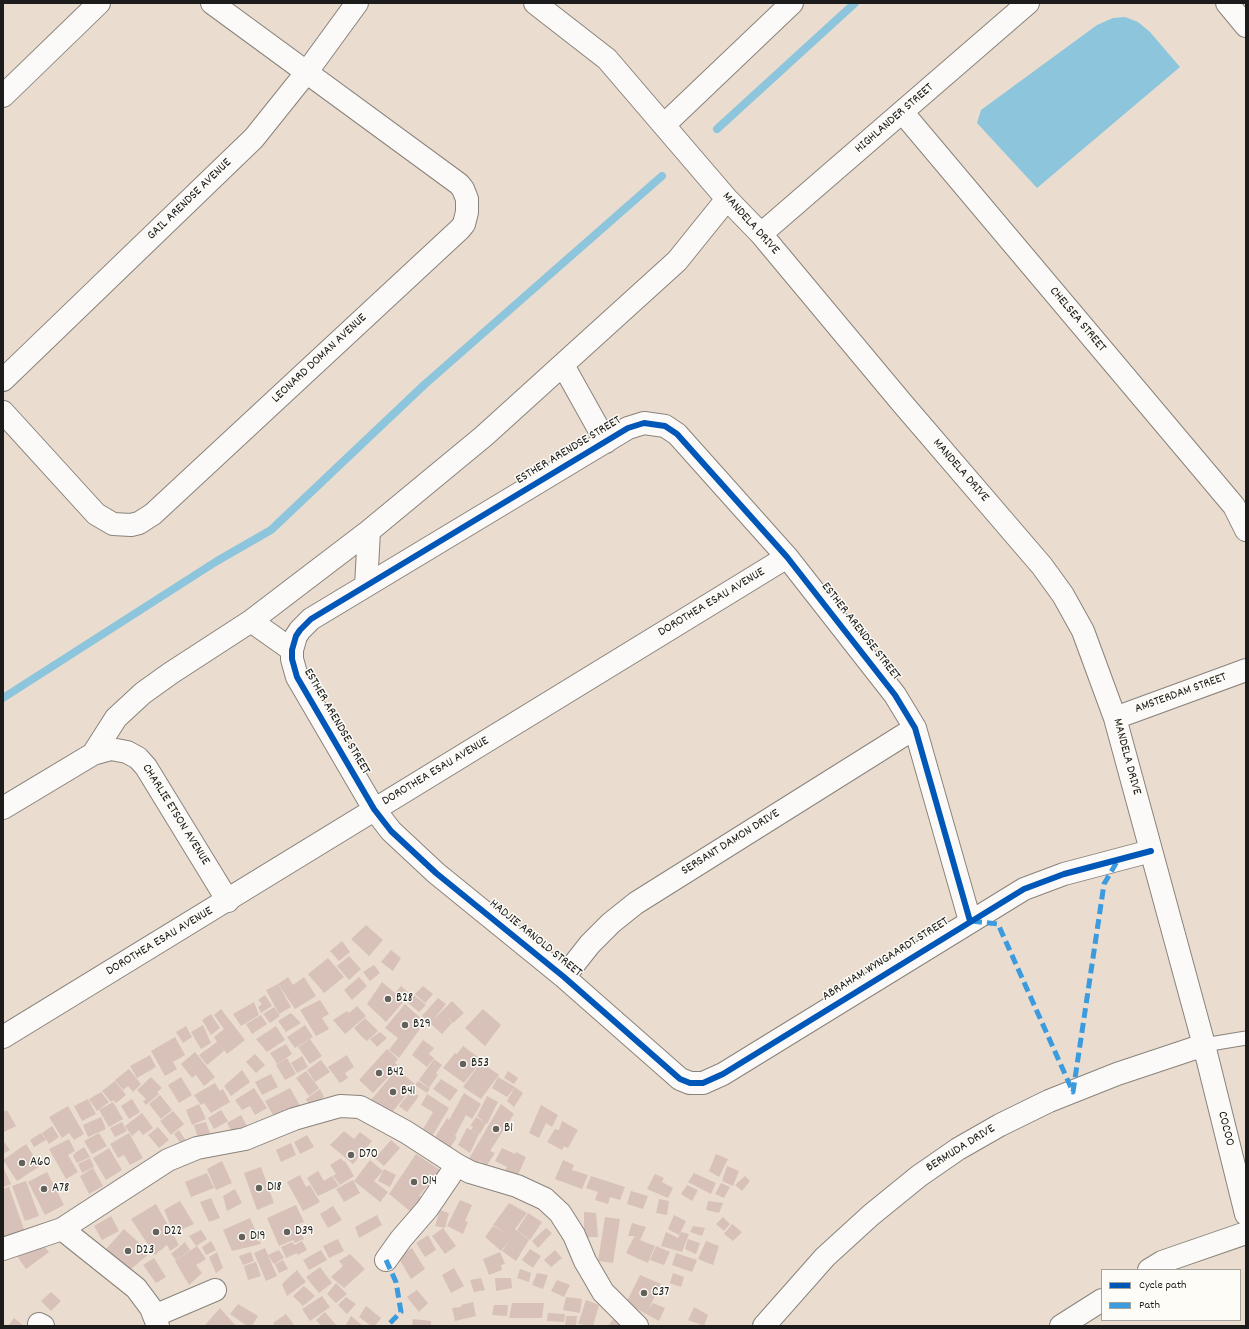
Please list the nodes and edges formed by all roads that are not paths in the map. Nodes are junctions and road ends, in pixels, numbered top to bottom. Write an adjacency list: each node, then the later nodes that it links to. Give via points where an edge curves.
1 (99, 3): 10 (street)
2 (212, 3): 9 (street, LEONARD DOMAN AVENUE)
3 (357, 3): 9 (street, GAIL ARENDSE AVENUE)
4 (535, 3): 12 (street, MANDELA DRIVE, via 607,59)
5 (792, 3): 12 (street)
6 (1028, 3): 11 (street, HIGHLANDER STREET)
7 (1227, 3): 8 (street)
8 (1246, 26)
9 (306, 73): 16 (street, GAIL ARENDSE AVENUE, via 254,138); 17 (street, LEONARD DOMAN AVENUE, via 463,189 468,199 468,212 460,230 153,514 139,523 113,524 96,514)
10 (3, 96)
11 (902, 113): 14 (street, HIGHLANDER STREET); 19 (street, CHELSEA STREET, via 1234,506)
12 (669, 131): 13 (street, MANDELA DRIVE)
13 (727, 199): 14 (street, MANDELA DRIVE); 15 (street, via 677,261)
14 (760, 234): 26 (street, MANDELA DRIVE, via 1042,566 1063,595 1082,631)
15 (562, 365): 18 (street); 20 (street, via 484,436)
16 (3, 380)
17 (3, 412)
18 (606, 442): 21 (street, ESTHER ARENDSE STREET, via 637,424 652,423 671,429); 22 (street, ESTHER ARENDSE STREET)
19 (1246, 530)
20 (369, 531): 22 (street); 23 (street)
21 (787, 557): 27 (street, ESTHER ARENDSE STREET, via 895,695); 30 (street, DOROTHEA ESAU AVENUE)
22 (366, 586): 24 (street, ESTHER ARENDSE STREET, via 304,624 296,636)
23 (251, 621): 24 (street); 28 (street, via 143,694 116,718)
24 (292, 650): 30 (street, ESTHER ARENDSE STREET, via 293,668 297,677)
25 (1246, 670): 26 (street, AMSTERDAM STREET)
26 (1115, 718): 31 (street, MANDELA DRIVE)
27 (915, 728): 33 (street, ESTHER ARENDSE STREET); 34 (street, SERSANT DAMON DRIVE, via 636,903 590,944)
28 (93, 754): 29 (street, CHARLIE ETSON AVENUE); 32 (street, CHARLIE ETSON AVENUE, via 117,749 133,754 142,762)
29 (3, 808)
30 (374, 810): 32 (street, DOROTHEA ESAU AVENUE); 34 (street, HADJIE ARNOLD STREET, via 391,831 436,873)
31 (1151, 852): 33 (street, ABRAHAM WYNGAARDT STREET, via 1064,874 1024,889); 37 (street, MANDELA DRIVE)
32 (228, 901): 35 (street, DOROTHEA ESAU AVENUE)
33 (970, 921): 38 (street, ABRAHAM WYNGAARDT STREET, via 723,1074 698,1084)
34 (564, 977): 38 (street, HADJIE ARNOLD STREET)
35 (3, 1038)
36 (1246, 1038): 37 (lane)
37 (1204, 1045): 40 (street, COCOO); 50 (street, BERMUDA DRIVE, via 1117,1074 1049,1101 1000,1124 958,1149 919,1176 871,1215 825,1257)
38 (685, 1082)
39 (457, 1165): 41 (street, via 406,1132 360,1107 340,1106 294,1119 245,1138 197,1148 168,1160); 44 (street); 49 (street, via 470,1172 517,1186 544,1199 560,1213 604,1292)
40 (1246, 1214)
41 (62, 1229): 43 (street); 48 (street, via 136,1288 151,1308)
42 (1246, 1234): 45 (street, via 1162,1262)
43 (3, 1249)
44 (386, 1260)
45 (1151, 1269)
46 (215, 1290): 48 (street)
47 (1101, 1301): 51 (street)
48 (156, 1321)
49 (637, 1326)
50 (764, 1326)
51 (1062, 1326)

